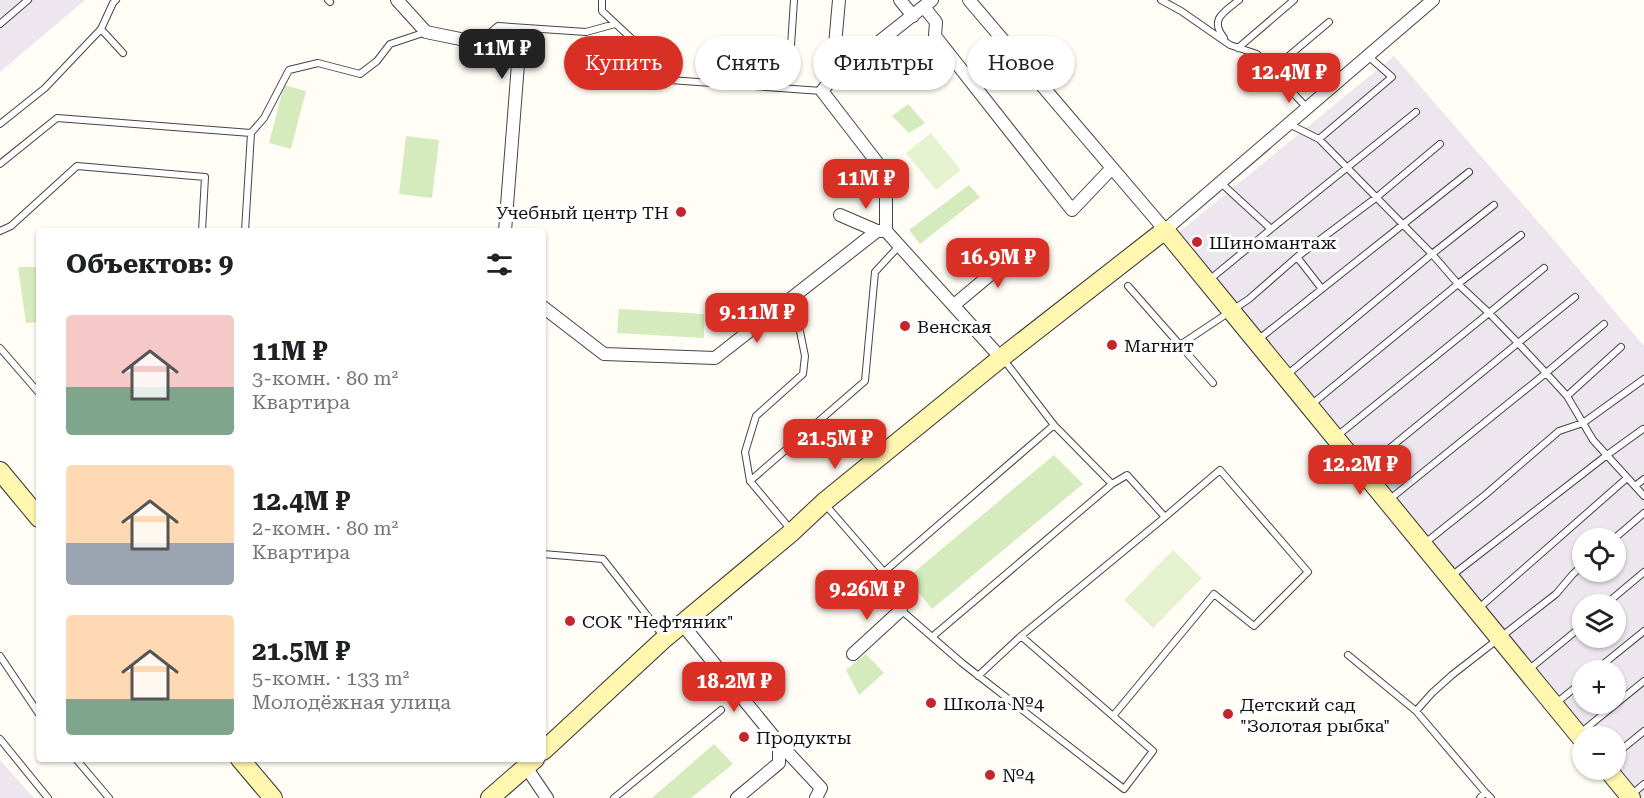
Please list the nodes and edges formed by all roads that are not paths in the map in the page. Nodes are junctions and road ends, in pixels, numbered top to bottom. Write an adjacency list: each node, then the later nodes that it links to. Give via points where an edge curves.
1 (28, 0): 17 (lane)
2 (116, 0): 19 (lane)
3 (397, 0): 20 (street)
4 (602, 0): 18 (lane, via 602,11)
5 (794, 0): 21 (lane)
6 (839, 0): 22 (street)
7 (900, 0): 15 (street)
8 (969, 0): 31 (street)
9 (1161, 0): 13 (lane)
10 (1239, 0): 25 (lane, via 1217,22 1218,30)
11 (1294, 0): 26 (lane)
12 (1433, 0): 28 (street)
13 (1172, 2): 25 (lane)
14 (928, 3): 15 (street); 41 (street, via 936,22 935,36 1072,210)
15 (913, 16): 23 (street)
16 (1329, 22): 29 (lane)
17 (0, 24)
18 (615, 24): 24 (lane, via 586,32 498,26); 30 (lane, via 632,39 628,77)
19 (101, 29): 27 (lane); 34 (lane, via 45,88)
20 (426, 32): 24 (street); 36 (lane, via 390,44 360,75 318,63 289,70 264,118)
21 (792, 36)
22 (836, 36)
23 (888, 36)
24 (478, 43): 50 (street, via 519,51)
25 (1230, 45): 26 (lane)
26 (1238, 48): 29 (lane, via 1257,54)
27 (123, 53)
28 (1368, 56): 32 (street); 37 (lane, via 1392,77)
29 (1272, 70): 32 (lane)
30 (822, 91): 54 (street, via 886,174)
31 (1046, 91): 41 (street)
32 (1307, 108): 35 (street)
33 (1416, 112): 40 (lane)
34 (0, 124)
35 (1288, 124): 37 (lane); 43 (street)
36 (251, 133): 39 (lane, via 57,118); 49 (lane)
37 (1319, 139): 40 (lane)
38 (1440, 144): 44 (lane)
39 (0, 164)
40 (1348, 167): 44 (lane); 51 (lane)
41 (1112, 168): 52 (street)
42 (1469, 172): 47 (lane)
43 (1220, 182): 51 (lane); 52 (street)
44 (1377, 197): 47 (lane); 59 (lane)
45 (1494, 205): 58 (lane)
46 (840, 215): 54 (street)
47 (1402, 224): 58 (lane); 64 (lane)
48 (202, 228): 53 (lane, via 205,177 77,166 11,226)
49 (245, 228)
50 (505, 228)
51 (1271, 229): 61 (lane)
52 (1165, 230): 69 (street); 77 (street)
53 (0, 231)
54 (881, 231): 56 (street); 65 (street)
55 (1521, 235): 62 (lane)
56 (900, 246): 67 (street); 94 (lane, via 875,272 865,381)
57 (1022, 249): 67 (street)
58 (1432, 254): 62 (lane); 79 (lane)
59 (1297, 257): 64 (lane); 69 (lane)
60 (1544, 268): 70 (lane)
61 (1214, 276)
62 (1458, 284): 70 (lane); 84 (lane)
63 (1128, 286): 74 (lane)
64 (1322, 289): 72 (lane)
65 (793, 297): 68 (street, via 716,358 603,354); 94 (lane, via 806,356 803,374 756,416 745,452)
66 (1575, 297): 73 (lane)
67 (954, 305): 77 (street)
68 (546, 309)
69 (1232, 312): 72 (street); 74 (lane)
70 (1489, 313): 73 (lane); 88 (lane)
71 (1604, 324): 78 (lane)
72 (1256, 341): 79 (street)
73 (1518, 343): 78 (lane); 91 (lane)
74 (1180, 345): 81 (lane)
75 (1621, 347): 83 (lane)
76 (0, 348): 82 (lane)
77 (1001, 358): 86 (lane); 99 (street)
78 (1546, 373): 83 (lane); 98 (lane)
79 (1285, 376): 84 (street)
80 (1644, 378): 85 (lane)
81 (1213, 383)
82 (36, 390)
83 (1567, 396): 85 (lane)
84 (1310, 406): 88 (street)
85 (1583, 423): 89 (lane); 105 (lane, via 1559,431)
86 (1054, 425): 95 (lane); 107 (lane)
87 (1642, 429): 89 (lane)
88 (1335, 438): 91 (street)
89 (1607, 455): 92 (lane); 110 (lane)
90 (0, 471): 101 (street)
91 (1362, 471): 98 (street)
92 (1627, 478): 96 (lane); 115 (lane)
93 (1644, 479): 96 (lane)
94 (750, 481): 104 (lane)
95 (1112, 484): 102 (lane, via 1127,475); 120 (lane)
96 (1635, 486): 97 (lane)
97 (1644, 496)
98 (1387, 501): 105 (street)
99 (824, 502): 104 (street); 107 (lane)
100 (1644, 513): 103 (lane)
101 (36, 514)
102 (1165, 517): 119 (lane); 135 (lane, via 1220,470 1308,572 1254,626 1214,594)
103 (1626, 529)
104 (792, 532): 116 (street)
105 (1423, 545): 110 (street)
106 (546, 554): 113 (lane, via 603,559)
107 (884, 572): 114 (lane)
108 (1644, 572): 112 (lane)
109 (1572, 575): 122 (lane, via 1556,594)
110 (1450, 578): 115 (street)
111 (641, 593): 113 (lane)
112 (1618, 594)
113 (634, 599): 121 (lane)
114 (901, 610): 120 (lane); 123 (street)
115 (1476, 610): 122 (street)
116 (682, 624): 121 (street); 140 (street)
117 (1644, 631): 126 (lane)
118 (1572, 634): 127 (lane)
119 (1021, 636): 128 (lane); 135 (lane)
120 (932, 637): 128 (lane)
121 (665, 638): 142 (street)
122 (1500, 639): 127 (street); 134 (lane, via 1452,675)
123 (854, 654)
124 (1348, 655): 134 (lane)
125 (0, 656): 132 (lane)
126 (1608, 660)
127 (1527, 671): 131 (street)
128 (978, 675): 135 (lane, via 1124,789 1153,751)
129 (1644, 681): 137 (lane)
130 (1572, 691): 131 (lane)
131 (1555, 705): 136 (street)
132 (36, 710)
133 (721, 710): 155 (lane)
134 (1416, 711): 148 (lane)
135 (1113, 716)
136 (1572, 726)
137 (1593, 726)
138 (1644, 731): 141 (lane)
139 (0, 739): 150 (lane)
140 (779, 743): 156 (street, via 779,763); 157 (street, via 821,788)
141 (1626, 746)
142 (546, 748)
143 (79, 762): 151 (lane)
144 (243, 762): 152 (street)
145 (530, 763): 153 (street); 154 (street)
146 (1616, 780): 149 (street)
147 (1644, 784): 149 (lane)
148 (1485, 792): 158 (lane); 159 (lane)
149 (1630, 797)
150 (48, 798)
151 (109, 798)
152 (273, 798)
153 (490, 798)
154 (547, 798)
155 (614, 798)
156 (737, 798)
157 (816, 798)
158 (1480, 798)
159 (1491, 798)

